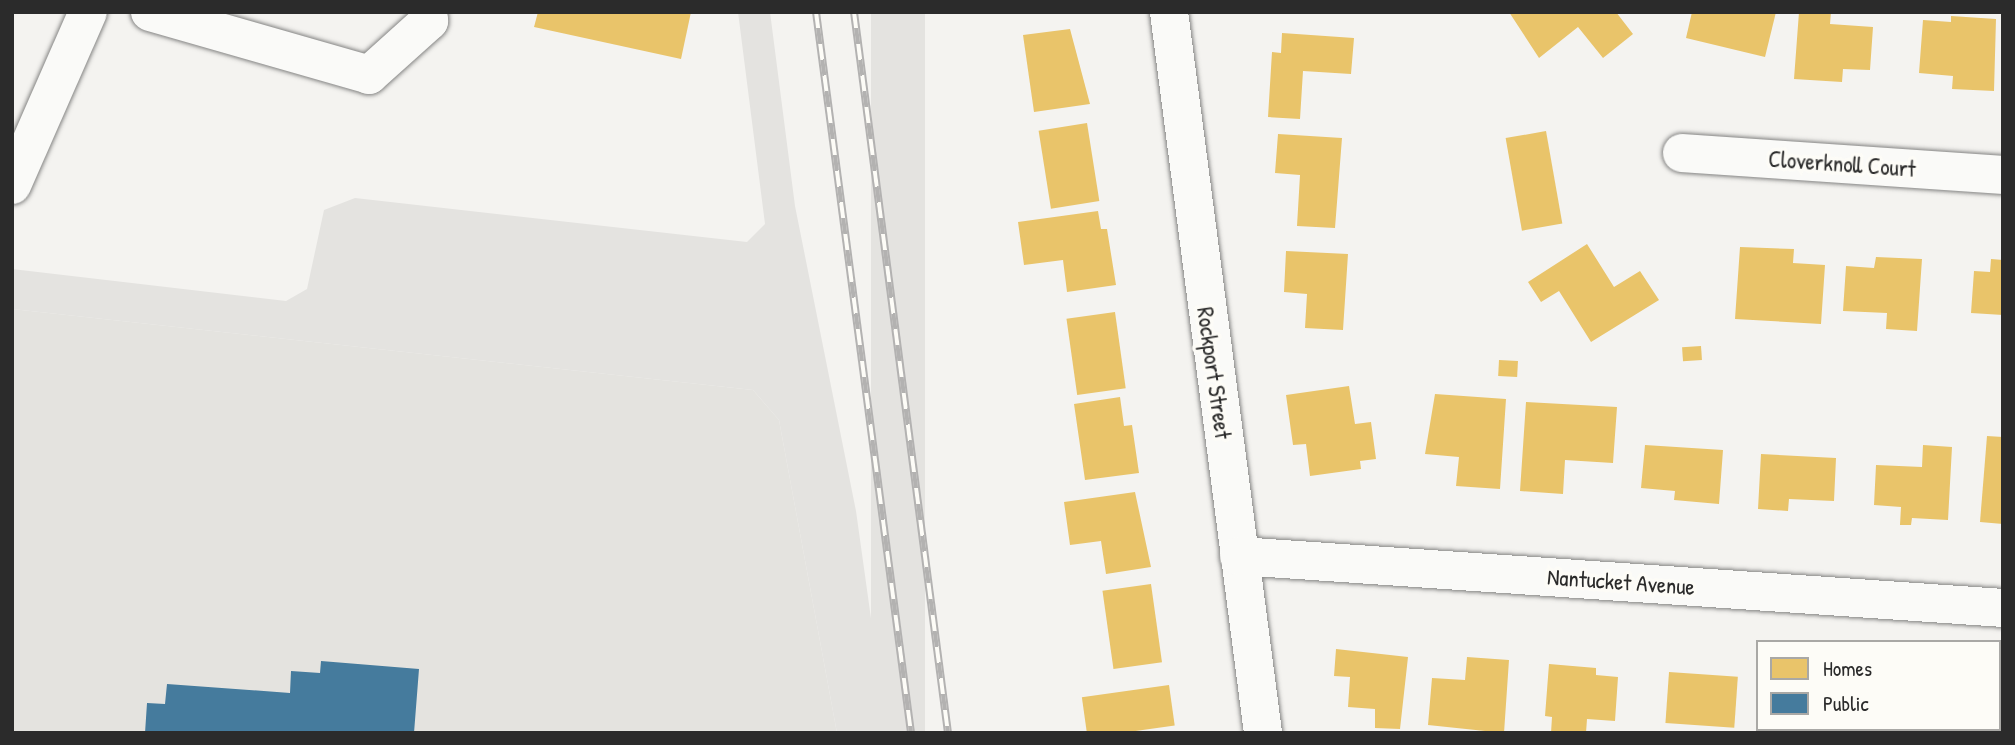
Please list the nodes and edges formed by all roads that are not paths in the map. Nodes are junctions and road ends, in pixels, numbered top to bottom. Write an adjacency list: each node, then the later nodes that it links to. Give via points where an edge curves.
1 (88, 12): 7 (street)
2 (150, 12): 3 (street, via 369,75 429,21)
3 (428, 12)
4 (1169, 12): 8 (street, Rockport Street)
5 (1682, 153): 6 (street, Cloverknoll Court)
6 (2003, 175)
7 (12, 185)
8 (1239, 556): 9 (street, Nantucket Avenue); 10 (street, Rockport Street)
9 (2003, 608)
10 (1263, 733)

